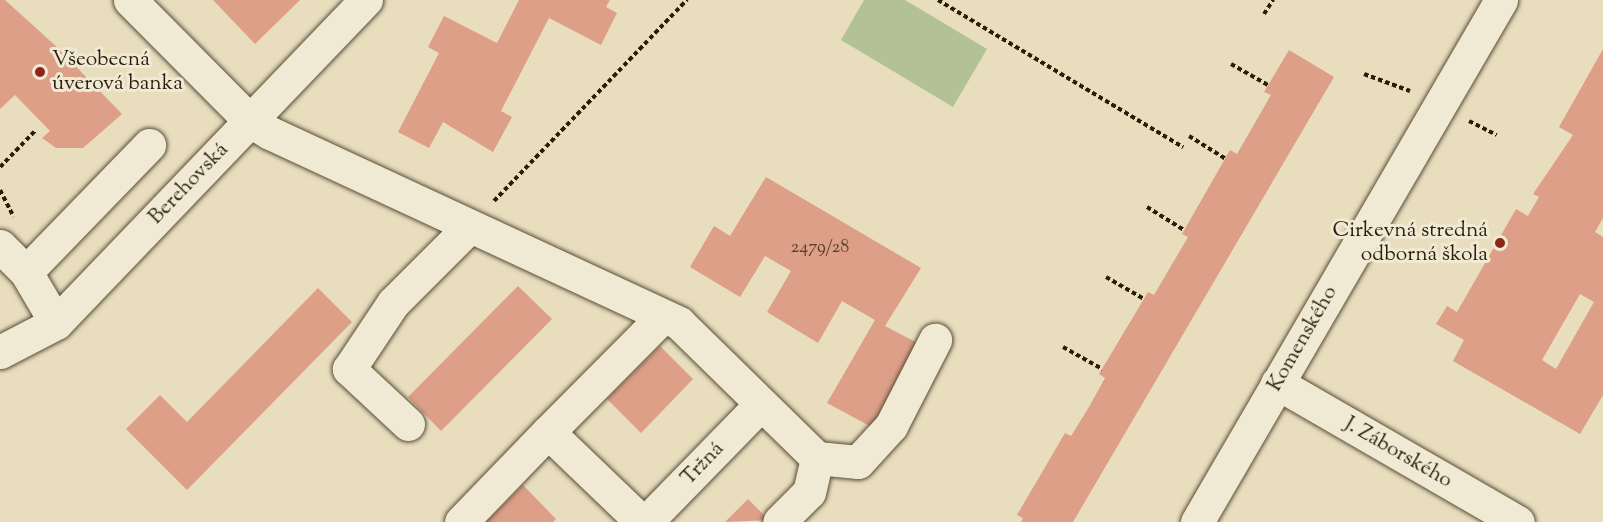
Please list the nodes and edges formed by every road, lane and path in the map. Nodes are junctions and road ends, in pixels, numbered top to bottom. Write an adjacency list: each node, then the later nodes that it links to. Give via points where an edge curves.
1 (130, 0): 13 (street)
2 (366, 0): 13 (street, Berehovská)
3 (687, 0): 22 (path)
4 (938, 0): 18 (path)
5 (1273, 0): 7 (path)
6 (1501, 0): 34 (street, Komenského)
7 (1264, 14)
8 (1231, 64): 10 (path)
9 (1365, 74): 11 (path)
10 (1268, 85)
11 (1419, 94)
12 (1459, 116): 15 (path)
13 (249, 121): 22 (street); 29 (street, Berehovská)
14 (36, 130): 20 (path)
15 (1497, 135)
16 (1189, 136): 19 (path)
17 (149, 145): 25 (street)
18 (1183, 147)
19 (1226, 159)
20 (0, 167)
21 (1147, 207): 23 (path)
22 (468, 228): 28 (street); 36 (street, via 393,303 349,369)
23 (1184, 230)
24 (0, 246): 25 (street)
25 (26, 272): 29 (street)
26 (1106, 277): 27 (path)
27 (1144, 298)
28 (663, 316): 35 (street, via 679,323); 37 (street)
29 (56, 323): 32 (street, Berehovská)
30 (935, 340): 38 (street, via 891,426 858,462)
31 (1063, 347): 33 (path)
32 (0, 352)
33 (1102, 369)
34 (1277, 383): 42 (street, Komenského); 43 (street, J. Záborského)
35 (760, 405): 38 (street); 40 (street, Tržná)
36 (408, 424)
37 (548, 432): 39 (street); 40 (street)
38 (817, 458): 41 (street, via 808,492)
39 (460, 522)
40 (644, 522)
41 (779, 522)
42 (1197, 522)
43 (1518, 522)

